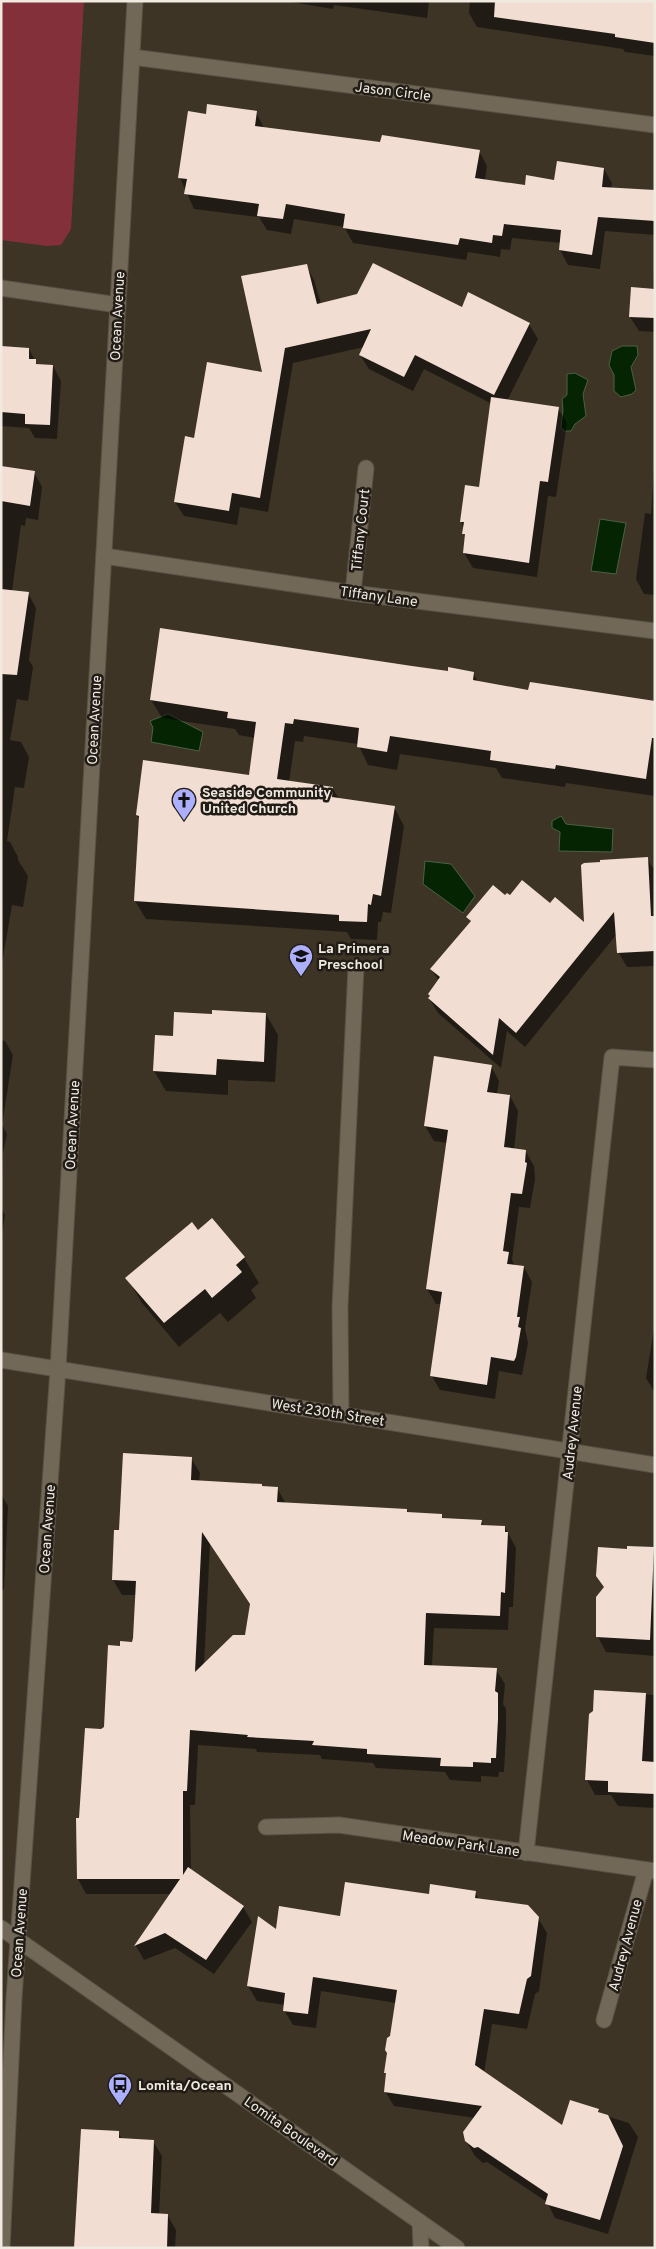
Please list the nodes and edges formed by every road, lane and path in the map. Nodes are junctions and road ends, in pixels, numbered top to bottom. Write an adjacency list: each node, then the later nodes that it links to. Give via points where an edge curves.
1 (135, 1): 2 (street, Ocean Avenue)
2 (132, 57): 3 (street, Jason Circle); 5 (street, Ocean Avenue)
3 (655, 125)
4 (1, 288): 5 (street)
5 (118, 305): 7 (street, Ocean Avenue)
6 (366, 468): 8 (street, Tiffany Court)
7 (104, 556): 8 (street, Tiffany Lane); 13 (street, Ocean Avenue)
8 (353, 593): 9 (street, Tiffany Lane)
9 (655, 632)
10 (356, 967): 14 (street, via 340,1307)
11 (655, 1060): 15 (street, Audrey Avenue, via 612,1057)
12 (1, 1360): 13 (street, West 230th Street)
13 (58, 1369): 14 (street, West 230th Street); 21 (street, Ocean Avenue)
14 (341, 1414): 15 (street, West 230th Street)
15 (570, 1452): 16 (street, West 230th Street); 18 (street, Audrey Avenue)
16 (655, 1465)
17 (266, 1827): 18 (street, Meadow Park Lane, via 339,1825)
18 (526, 1853): 19 (street, Meadow Park Lane)
19 (650, 1871): 22 (street, Audrey Avenue)
20 (1, 1928): 21 (street, Lomita Boulevard)
21 (19, 1941): 23 (street, Lomita Boulevard); 24 (street, Ocean Avenue)
22 (604, 2020)
23 (420, 2222): 25 (street); 26 (street, Lomita Boulevard)
24 (2, 2248)
25 (421, 2248)
26 (457, 2248)

